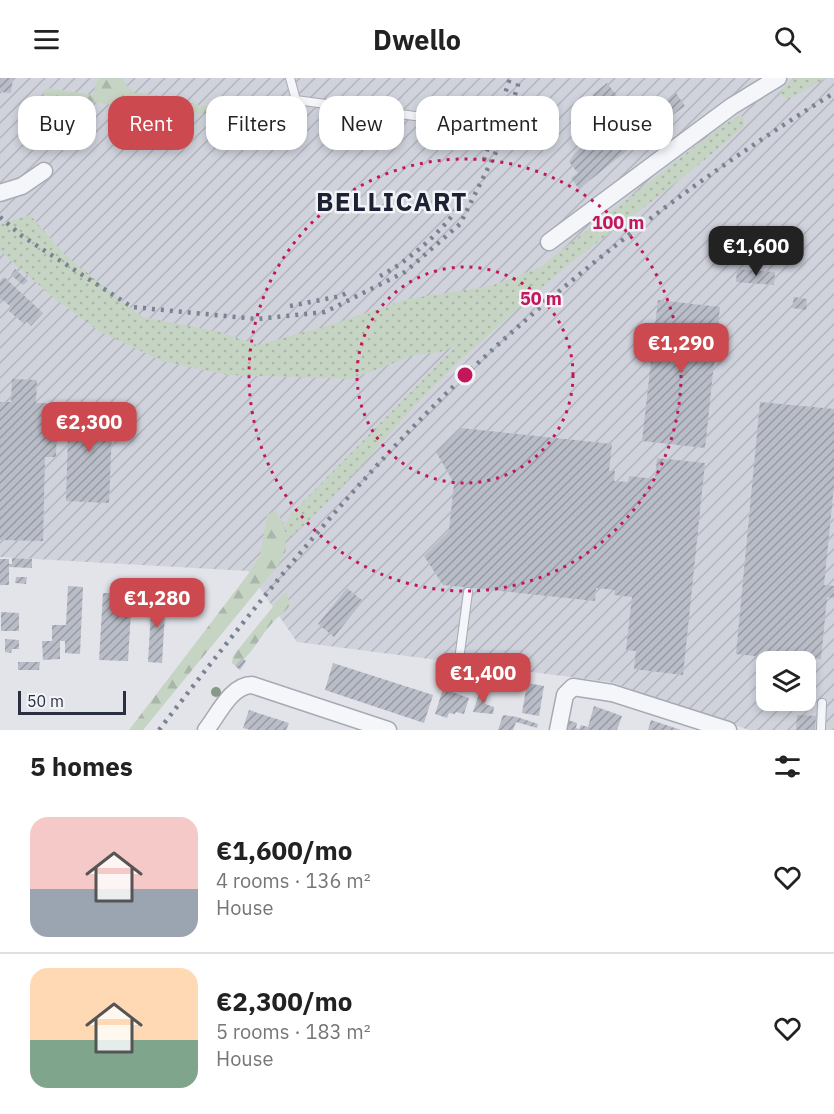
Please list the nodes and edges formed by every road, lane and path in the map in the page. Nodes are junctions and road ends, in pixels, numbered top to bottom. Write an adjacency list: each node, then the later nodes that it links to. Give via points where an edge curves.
1 (290, 78): 3 (lane, via 296,100)
2 (778, 78): 6 (street, via 732,106)
3 (416, 116)
4 (44, 171): 5 (street, via 22,186)
5 (0, 193)
6 (549, 242)
7 (468, 592): 8 (lane)
8 (459, 660)
9 (822, 703): 14 (lane)
10 (382, 729): 11 (street, via 246,685 235,691)
11 (206, 730)
12 (558, 730): 13 (street, via 565,695 573,687 612,693)
13 (728, 730)
14 (821, 730)

